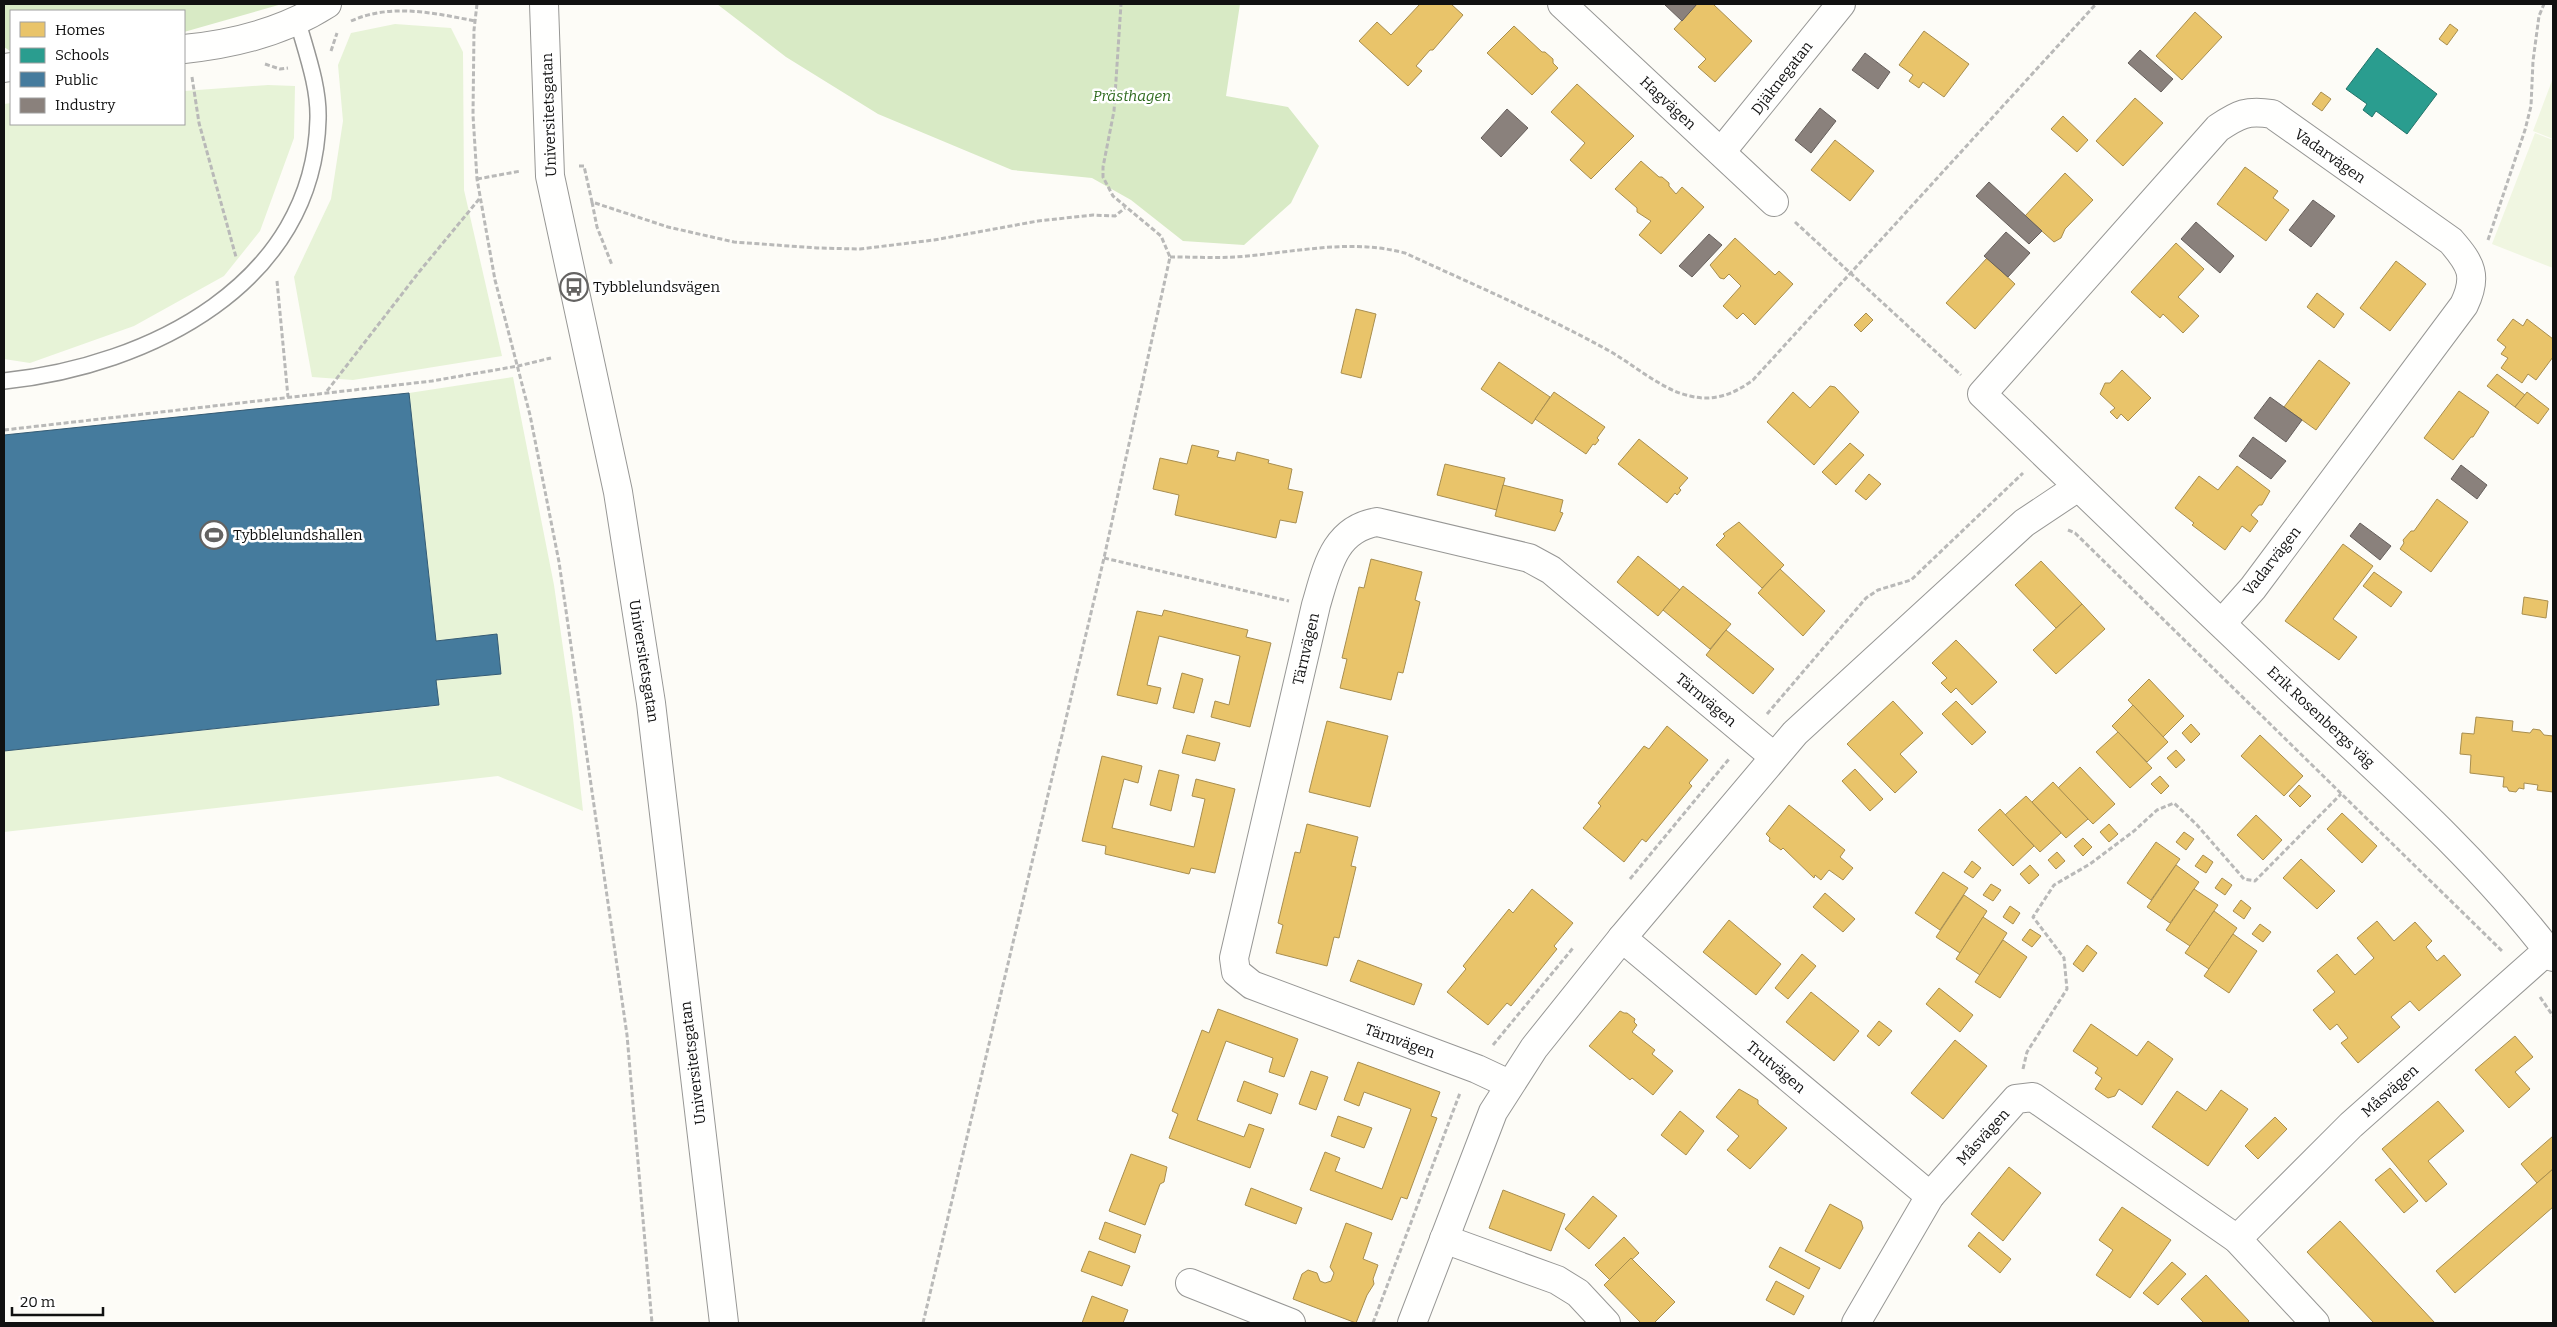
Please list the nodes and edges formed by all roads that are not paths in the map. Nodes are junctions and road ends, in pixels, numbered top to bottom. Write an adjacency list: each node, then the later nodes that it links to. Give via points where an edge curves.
1 (327, 4): 5 (street)
2 (544, 4): 20 (street, Universitetsgatan, via 549,168 618,492 651,703)
3 (1562, 4): 7 (street, Hagvägen)
4 (1841, 4): 7 (street, Djäknegatan)
5 (297, 20): 6 (street, via 268,32 216,46); 9 (lane, via 316,92 316,147 300,204 275,249 243,285 219,304 163,336 84,366)
6 (187, 61)
7 (1721, 152): 8 (street, Hagvägen)
8 (1774, 202)
9 (4, 381)
10 (2078, 487): 11 (street, Erik Rosenbergs väg); 11 (street, Vadarvägen, via 1982,394 2218,128 2238,115 2254,111 2272,114 2451,241 2465,258 2472,275 2472,290 2464,305 2253,588); 12 (street, via 2024,523 1968,572)
11 (2222, 623): 14 (street, Erik Rosenbergs väg, via 2460,849)
12 (1773, 756): 13 (street); 15 (street, Tärnvägen, via 1551,570 1528,558 1377,522 1360,525 1344,538 1329,561 1316,605 1234,958 1236,972 1252,984)
13 (1622, 938): 15 (street); 16 (street, Trutvägen)
14 (2551, 954): 18 (street, Måsvägen, via 2351,1125)
15 (1509, 1084): 17 (street, via 1493,1112)
16 (1930, 1196): 18 (street, Måsvägen, via 2016,1099 2033,1097); 24 (street, Måsvägen)
17 (1444, 1239): 22 (street); 23 (street, via 1557,1280 1578,1293)
18 (2237, 1239): 25 (street, Måsvägen)
19 (1190, 1283): 21 (street)
20 (724, 1323)
21 (1291, 1323)
22 (1412, 1323)
23 (1606, 1323)
24 (1856, 1323)
25 (2315, 1323)

